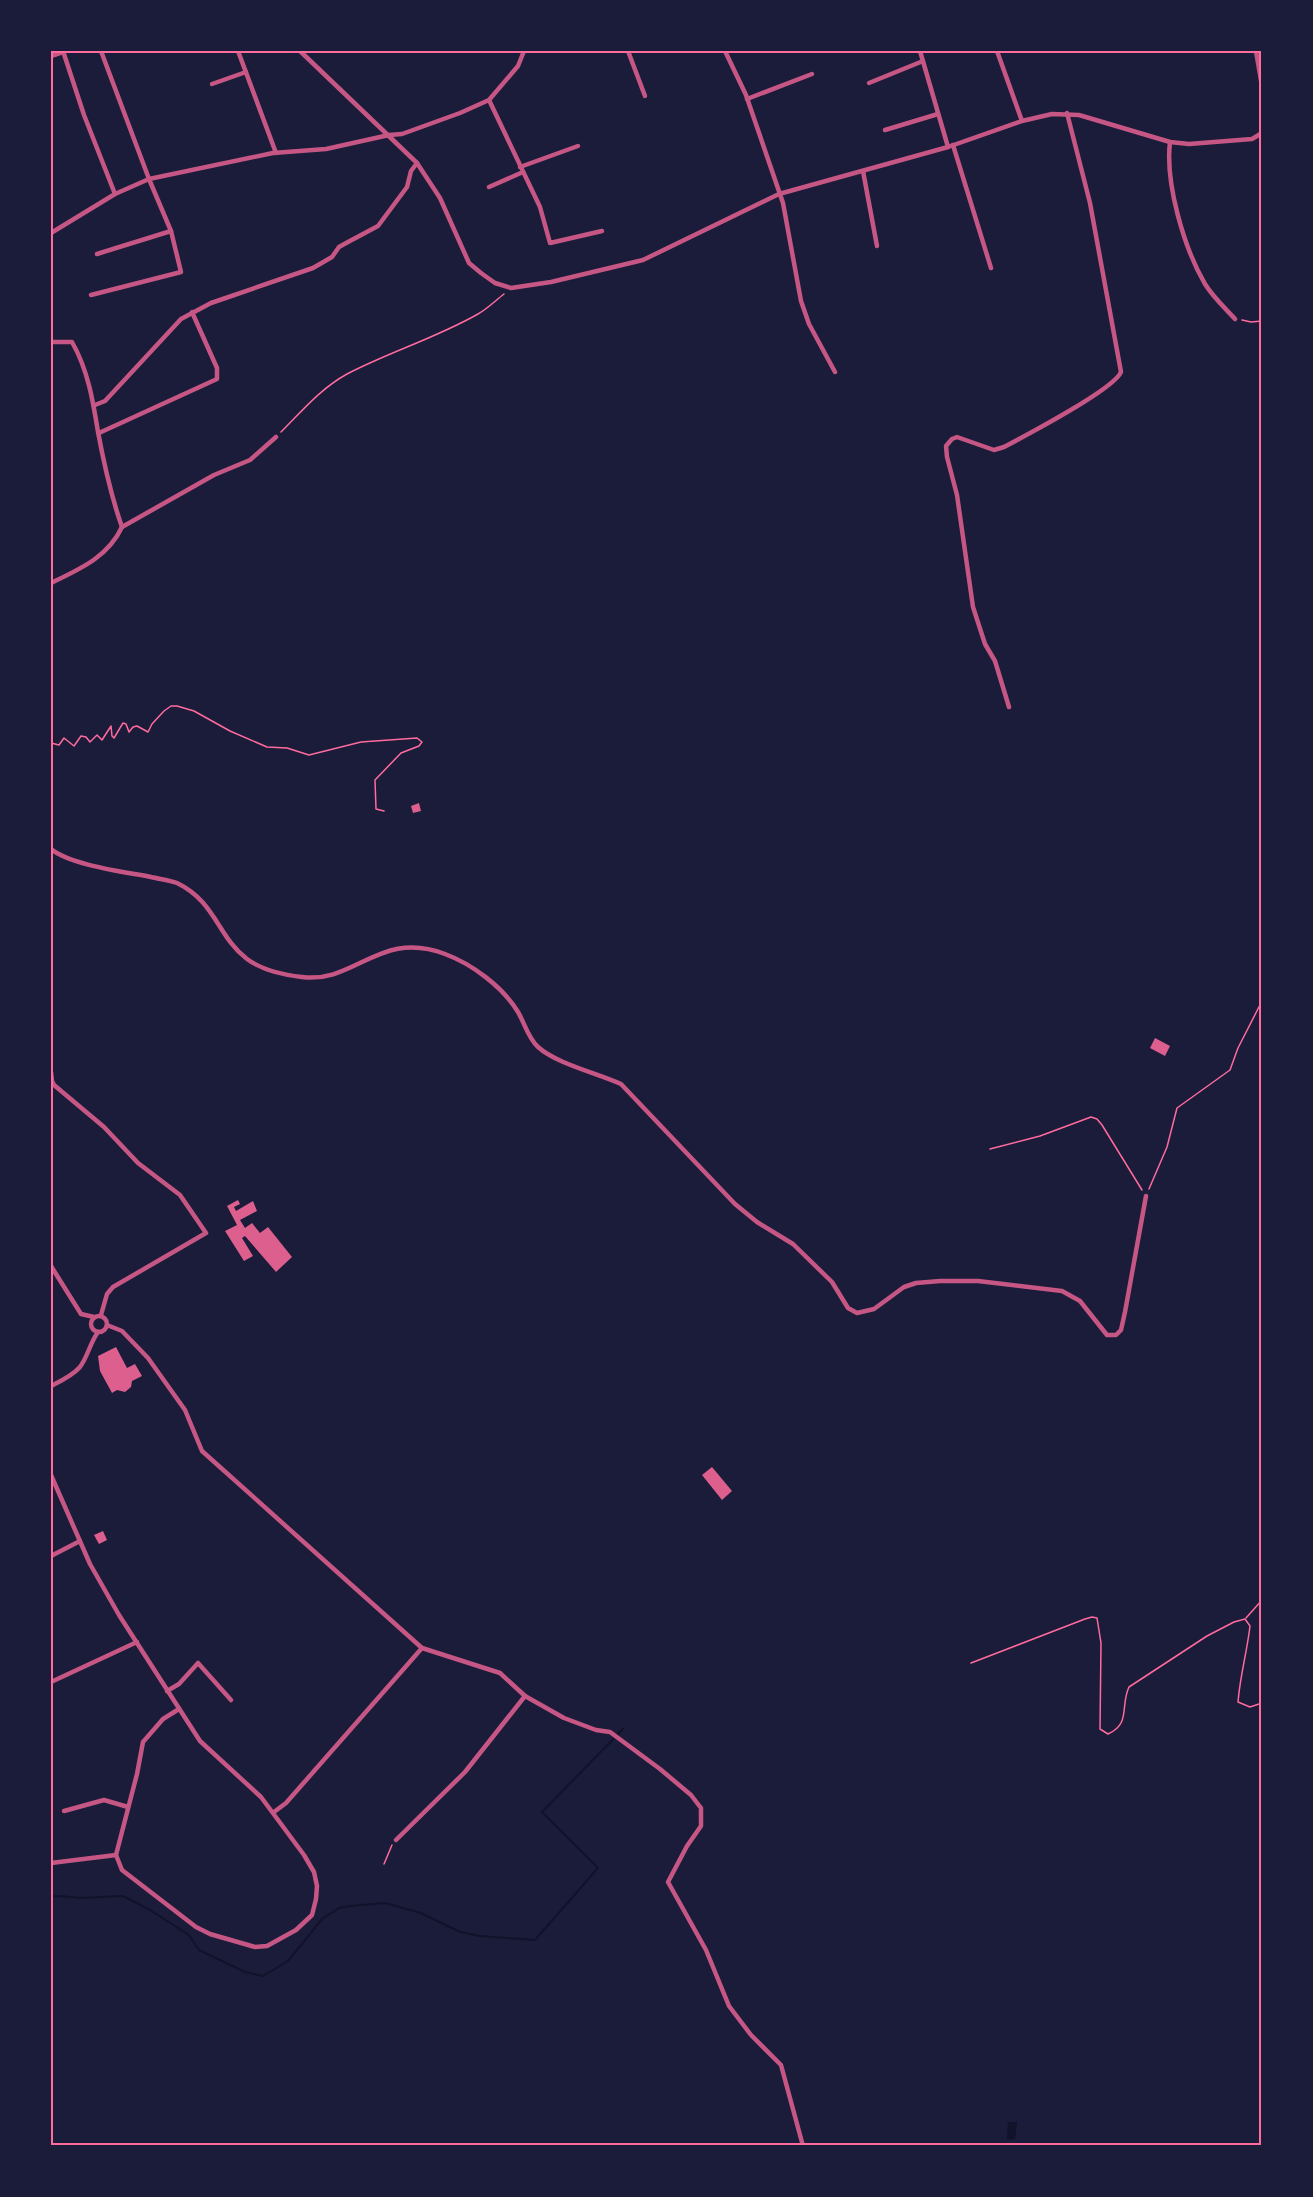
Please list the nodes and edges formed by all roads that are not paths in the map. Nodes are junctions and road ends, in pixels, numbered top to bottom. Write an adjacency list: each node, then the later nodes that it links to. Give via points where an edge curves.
1 (63, 51): 11 (street); 36 (street)
2 (101, 51): 34 (street)
3 (238, 51): 13 (street)
4 (300, 51): 26 (street)
5 (524, 51): 20 (street, via 518,66)
6 (628, 51): 18 (street)
7 (725, 51): 19 (street)
8 (920, 51): 12 (street)
9 (997, 51): 23 (street)
10 (1256, 51): 17 (street)
11 (51, 56)
12 (923, 61): 15 (street); 22 (street)
13 (246, 72): 16 (street); 30 (street)
14 (812, 74): 19 (street)
15 (869, 83)
16 (212, 84)
17 (1262, 86)
18 (645, 96)
19 (747, 99): 37 (street)
20 (489, 100): 26 (street, via 402,134); 32 (street)
21 (1067, 113): 23 (street); 27 (street); 54 (street, via 1090,203 1118,378 1004,447 994,450 957,437 946,446 973,608)
22 (938, 114): 24 (street); 29 (street)
23 (1023, 121): 29 (street)
24 (885, 130)
25 (1262, 133): 27 (street, via 1252,139)
26 (389, 135): 30 (street, via 326,149); 31 (street)
27 (1170, 142): 46 (street, via 1171,189 1193,261 1206,285)
28 (578, 146): 32 (street)
29 (950, 146): 33 (street); 43 (street)
30 (276, 153): 34 (street)
31 (417, 163): 37 (street, via 440,198 469,262 495,283 511,288 643,260); 45 (street, via 407,187 378,226 339,248 332,257 301,273)
32 (521, 169): 35 (street); 39 (street, via 540,207 550,243)
33 (863, 171): 37 (street); 41 (street)
34 (149, 179): 36 (street); 38 (street)
35 (489, 187)
36 (115, 194): 40 (street)
37 (779, 194): 48 (street, via 801,301)
38 (171, 231): 42 (street); 44 (street, via 181,272)
39 (602, 231)
40 (51, 233)
41 (877, 246)
42 (98, 254)
43 (991, 268)
44 (90, 295)
45 (192, 312): 49 (street, via 171,327 105,401); 50 (street, via 218,368 217,379)
46 (1235, 319)
47 (51, 342): 49 (street, via 72,342)
48 (835, 372)
49 (95, 405): 50 (street)
50 (99, 433): 52 (street)
51 (276, 437): 52 (street, via 250,460 214,475)
52 (122, 527): 53 (street, via 108,550)
53 (51, 583)
54 (1009, 707)
55 (51, 849): 57 (street, via 90,865 175,882 195,894 211,911 246,959 264,969 303,978 324,976 396,948 426,948 462,961 500,989 518,1011 536,1046 550,1056 621,1084 735,1204 801,1251 832,1282 848,1308 857,1313 874,1309 916,1283 978,1281 1062,1291 1080,1301 1107,1335 1116,1335 1125,1312)
56 (51, 1072): 59 (street, via 54,1085 104,1127 138,1163 180,1195 206,1233 113,1287)
57 (1146, 1196)
58 (51, 1266): 60 (street, via 81,1314)
59 (101, 1316): 60 (street); 61 (street)
60 (94, 1317): 62 (street, via 91,1323)
61 (107, 1325): 62 (street); 68 (street, via 122,1331 148,1358 185,1410 202,1451)
62 (98, 1332): 63 (street, via 80,1367)
63 (51, 1386)
64 (51, 1475): 65 (street)
65 (80, 1541): 66 (street); 67 (street)
66 (51, 1556)
67 (136, 1642): 69 (street); 70 (street)
68 (422, 1648): 71 (street, via 500,1674); 76 (street)
69 (51, 1682)
70 (167, 1691): 72 (street, via 198,1663); 73 (street)
71 (525, 1696): 77 (street, via 465,1773); 80 (street, via 564,1718 610,1732 660,1769 701,1808 701,1826 668,1882 706,1950 729,2006 781,2065)
72 (231, 1700)
73 (179, 1709): 74 (street, via 163,1719 143,1742); 76 (street, via 200,1741)
74 (128, 1807): 75 (street, via 104,1800); 78 (street)
75 (64, 1811)
76 (274, 1812): 78 (street, via 314,1872 316,1899 308,1920 267,1946 255,1947 196,1926 122,1870)
77 (396, 1840)
78 (116, 1855): 79 (street)
79 (51, 1863)
80 (803, 2146)

